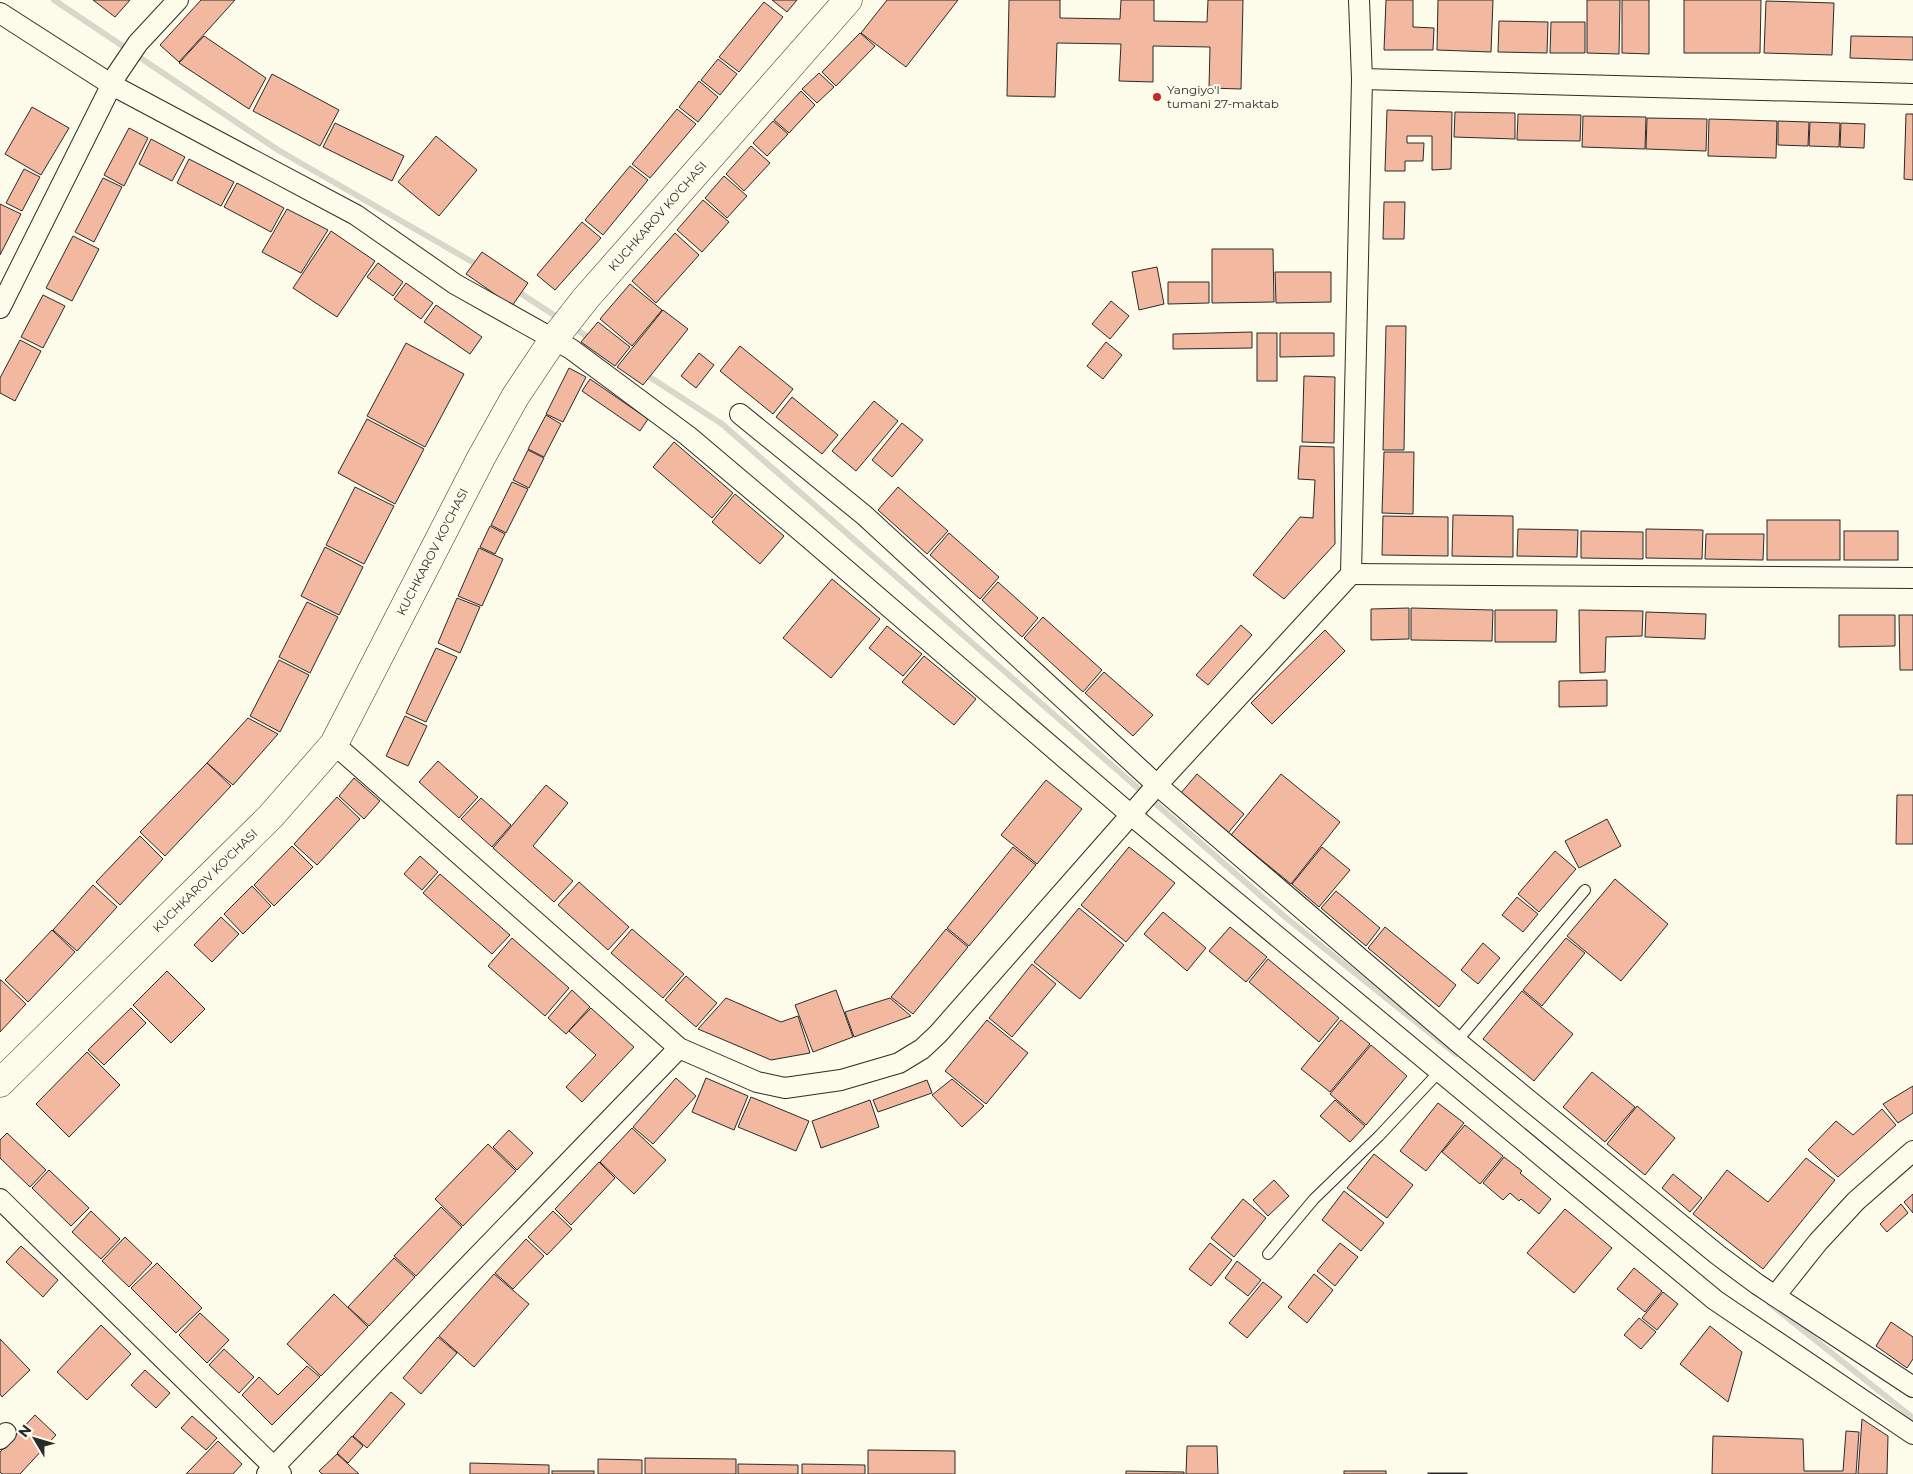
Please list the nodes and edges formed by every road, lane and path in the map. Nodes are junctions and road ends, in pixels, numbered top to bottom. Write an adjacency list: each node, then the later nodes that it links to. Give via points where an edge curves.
1 (178, 0): 6 (street, via 138,43)
2 (848, 0): 9 (main road, KUCHKAROV KO'CHASI, via 586,298)
3 (1359, 0): 5 (street)
4 (0, 13): 6 (street)
5 (1362, 78): 7 (street); 11 (street)
6 (114, 80): 8 (street); 9 (street, via 356,215 455,284)
7 (1913, 94)
8 (0, 308)
9 (553, 340): 13 (main road, KUCHKAROV KO'CHASI, via 514,397); 15 (street, via 572,349 695,443)
10 (740, 414): 14 (street, via 864,515)
11 (1351, 574): 12 (street); 14 (street)
12 (1913, 578)
13 (334, 744): 18 (street); 20 (main road, KUCHKAROV KO'CHASI, via 271,816)
14 (1156, 786): 15 (street); 17 (street)
15 (1132, 813): 18 (street, via 938,1034 899,1063 841,1080 785,1088 757,1082); 19 (street)
16 (1585, 890): 17 (lane)
17 (1457, 1041): 24 (street, via 1718,1255)
18 (678, 1048): 27 (street)
19 (1440, 1071): 23 (lane, via 1314,1199); 26 (street, via 1715,1300)
20 (0, 1083)
21 (1913, 1150): 24 (street, via 1856,1201)
22 (0, 1199): 27 (street)
23 (1268, 1254)
24 (1775, 1296): 25 (street)
25 (1913, 1387)
26 (1913, 1434)
27 (274, 1472)

